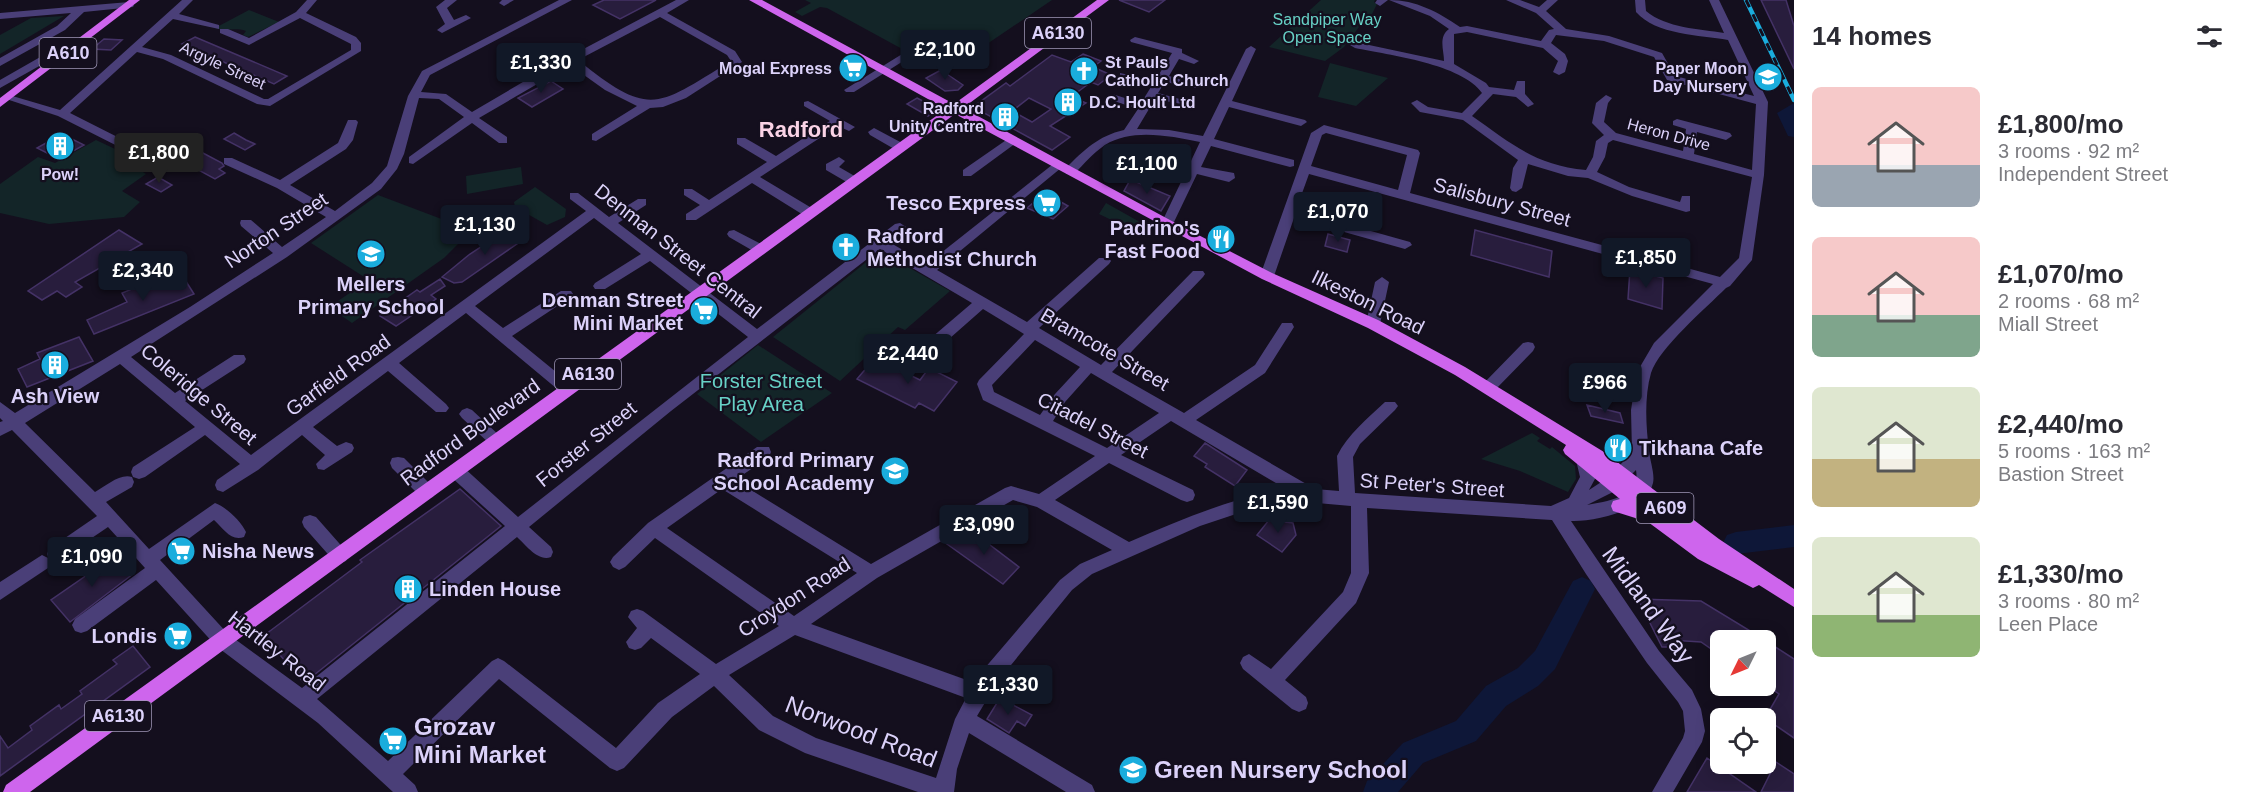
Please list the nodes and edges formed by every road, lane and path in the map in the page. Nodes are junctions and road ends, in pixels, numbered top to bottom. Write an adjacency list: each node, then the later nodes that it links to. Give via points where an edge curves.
1 (29, 0): 18 (street)
2 (188, 0): 20 (street)
3 (312, 0): 19 (street, Argyle Street)
4 (452, 0): 22 (street, via 441,7 446,27)
5 (567, 0): 46 (street, Norton Street, via 426,73)
6 (684, 0): 17 (street)
7 (1104, 0): 57 (main road, A6130)
8 (1394, 0): 23 (street, via 1434,14)
9 (1511, 0): 16 (street)
10 (1553, 0): 16 (street)
11 (1713, 0): 25 (street)
12 (761, 1): 39 (main road, Ilkeston Road / A609)
13 (132, 3): 15 (street); 31 (main road, A610)
14 (1643, 5): 25 (street, via 1644,16 1656,22)
15 (80, 10): 18 (street); 36 (street, via 61,28)
16 (1540, 11): 24 (street)
17 (660, 13): 34 (street); 55 (street, via 731,53 736,62 669,102)
18 (18, 14): 21 (street)
19 (300, 14): 20 (street, Argyle Street, via 249,42 228,31); 30 (street, Argyle Street, via 352,39 356,51 270,103 167,57)
20 (172, 15): 30 (street)
21 (0, 16)
22 (466, 18)
23 (1457, 30): 28 (street); 38 (street, via 1448,37)
24 (1562, 30): 28 (street, via 1553,32); 50 (street, via 1648,50 1664,60 1671,78)
25 (1732, 38): 50 (street)
26 (1135, 40): 33 (street, via 1178,51)
27 (1356, 44): 38 (street)
28 (1545, 44): 37 (street, via 1561,56 1561,66)
29 (920, 46): 39 (street)
30 (134, 48): 59 (street)
31 (72, 50): 41 (street, via 46,58); 49 (main road, A610)
32 (1251, 50): 52 (street)
33 (1176, 55): 35 (street); 42 (street)
34 (572, 61): 55 (street, via 595,78); 60 (street)
35 (1194, 61)
36 (0, 63)
37 (1575, 64)
38 (1448, 65): 45 (street)
39 (882, 69): 44 (street); 57 (main road, Ilkeston Road / A609)
40 (1124, 75): 42 (street)
41 (0, 85)
42 (1157, 86): 43 (street); 51 (street); 56 (street)
43 (1192, 86)
44 (850, 90)
45 (1486, 90): 54 (street, via 1520,89); 61 (street, via 1485,97)
46 (416, 95): 60 (street, via 442,96); 103 (street, Norton Street, via 395,164 386,176)
47 (1112, 97): 56 (street)
48 (1606, 98): 68 (street, via 1598,123)
49 (4, 101): 59 (street)
50 (1761, 102): 89 (street)
51 (1183, 103)
52 (1226, 103): 62 (street); 73 (street)
53 (808, 104): 82 (street, via 843,124)
54 (1528, 104)
55 (647, 105): 70 (street)
56 (1144, 107): 67 (street)
57 (954, 108): 72 (main road, Ilkeston Road / A609); 75 (main road, Radford Boulevard / A6130)
58 (1420, 109): 61 (street)
59 (62, 114): 77 (street)
60 (474, 117): 71 (street); 79 (street)
61 (1466, 117): 78 (street)
62 (1301, 122)
63 (1677, 123): 65 (street)
64 (347, 127): 93 (street, via 347,140 336,150)
65 (1692, 127): 69 (street); 76 (street)
66 (874, 132): 75 (street)
67 (1128, 135): 73 (street, Salisbury Street, via 1176,134); 84 (street, Salisbury Street, via 1099,144)
68 (1612, 136): 76 (street, Heron Drive); 88 (street, Heron Drive, via 1602,141)
69 (1726, 136)
70 (596, 137)
71 (503, 140)
72 (1012, 140): 84 (main road, Ilkeston Road / A609); 87 (street, via 988,164)
73 (1207, 141): 83 (street, Salisbury Street); 85 (street)
74 (743, 145): 82 (street)
75 (900, 147): 92 (main road, Radford Boulevard / A6130)
76 (1688, 155): 89 (street, Heron Drive)
77 (151, 159)
78 (1525, 159): 86 (street, via 1517,182); 88 (street)
79 (412, 160)
80 (839, 161): 92 (street, via 830,167)
81 (239, 162): 93 (street)
82 (777, 162): 91 (street)
83 (1297, 166): 95 (street, Salisbury Street); 95 (street, via 1317,133 1324,129 1414,153); 101 (street)
84 (1064, 168): 107 (main road, Ilkeston Road / A609); 116 (street, Salisbury Street)
85 (1194, 169): 90 (street); 107 (street)
86 (1504, 172)
87 (968, 173)
88 (1590, 174): 97 (street, via 1629,193 1686,208)
89 (1758, 175): 121 (street, via 1744,260)
90 (1229, 177)
91 (752, 178): 99 (street); 102 (street)
92 (854, 181): 102 (main road, Radford Boulevard / A6130)
93 (280, 185): 103 (street)
94 (688, 192): 99 (street)
95 (1403, 195): 121 (street, Salisbury Street)
96 (574, 196): 100 (street, Denman Street Central)
97 (1686, 199)
98 (642, 202): 105 (street)
99 (708, 205): 104 (street)
100 (595, 211): 105 (street, Denman Street Central); 125 (street, Garfield Road)
101 (1289, 212): 111 (street); 118 (street)
102 (810, 213): 112 (main road, Radford Boulevard / A6130)
103 (334, 216): 113 (street, Norton Street)
104 (691, 217)
105 (610, 222): 114 (street, Denman Street Central)
106 (246, 223): 113 (street)
107 (1167, 225): 118 (main road, Ilkeston Road / A609)
108 (900, 227): 110 (street, Forster Street)
109 (735, 234): 112 (street)
110 (879, 242): 116 (street, Bramcote Street); 130 (street, Forster Street)
111 (1405, 245)
112 (760, 249): 122 (main road, Radford Boulevard / A6130)
113 (282, 254): 133 (street, Norton Street)
114 (651, 254): 119 (street); 122 (street, Denman Street Central)
115 (1104, 261): 128 (street)
116 (928, 270): 124 (street, Bramcote Street)
117 (1200, 275): 136 (street)
118 (1267, 276): 126 (main road, Ilkeston Road / A609)
119 (604, 280)
120 (1382, 282): 126 (street)
121 (1725, 283): 152 (street, via 1672,333 1644,372)
122 (700, 292): 130 (street, Denman Street Central); 138 (main road, Radford Boulevard / A6130)
123 (566, 294): 129 (street)
124 (982, 302): 128 (street, Bramcote Street); 131 (street)
125 (466, 306): 129 (street); 134 (street, Garfield Road)
126 (1373, 324): 137 (main road, Ilkeston Road / A609)
127 (1287, 327): 144 (street, via 1260,369)
128 (1032, 331): 136 (street, Bramcote Street); 145 (street, Citadel Street, via 984,388 988,396)
129 (502, 336): 138 (street)
130 (758, 337): 175 (street, Forster Street)
131 (936, 342)
132 (1528, 347): 137 (street)
133 (120, 356): 139 (street, Coleridge Street); 146 (street, Norton Street)
134 (389, 363): 142 (street, via 423,402); 148 (street, Garfield Road)
135 (233, 366): 139 (street)
136 (1097, 369): 144 (street, Bramcote Street); 145 (street, via 1060,399)
137 (1488, 388): 149 (main road, Ilkeston Road / A609)
138 (567, 389): 150 (main road, Radford Boulevard / A6130)
139 (174, 401): 147 (street, Coleridge Street)
140 (1390, 406): 171 (street, via 1355,440 1345,456)
141 (0, 408): 146 (street, Hartley Road)
142 (441, 408)
143 (467, 414): 150 (street)
144 (1178, 416): 154 (street); 165 (street, Bramcote Street)
145 (1043, 423): 154 (street, Citadel Street)
146 (7, 425): 169 (street, Hartley Road)
147 (206, 427): 157 (street, Coleridge Street); 158 (street)
148 (303, 427): 153 (street); 157 (street, Garfield Road)
149 (1547, 427): 155 (main road, A609); 160 (main road, A609, via 1573,441)
150 (496, 441): 159 (main road, Radford Boulevard / A6130)
151 (763, 452): 161 (street)
152 (1641, 452): 160 (street); 167 (street, via 1646,481)
153 (335, 456)
154 (1110, 456): 166 (street, Citadel Street); 170 (street)
155 (1584, 460): 160 (main road, A609); 168 (street, via 1588,477)
156 (398, 463): 164 (street)
157 (252, 465): 163 (street, Coleridge Street)
158 (139, 471)
159 (456, 471): 164 (main road, Radford Boulevard / A6130); 175 (street)
160 (1617, 478): 167 (main road, A609); 168 (street, St Peter's Street, via 1605,490)
161 (722, 481): 176 (street); 183 (street)
162 (126, 482): 169 (street)
163 (223, 485)
164 (427, 492): 180 (main road, Radford Boulevard / A6130)
165 (1309, 494): 171 (street, St Peter's Street); 178 (street, St Peter's Street, via 1238,505)
166 (1187, 495)
167 (1631, 498): 172 (street, St Peter's Street, via 1578,514); 185 (main road, A609); 185 (main road, A609, via 1692,546 1733,571)
168 (1576, 500): 172 (street, St Peter's Street)
169 (94, 501): 173 (street, Hartley Road)
170 (1041, 501): 178 (street); 183 (street, Croydon Road, via 1011,493)
171 (1353, 501): 172 (street, St Peter's Street); 192 (street, via 1360,573 1350,597)
172 (1556, 511): 202 (street, Midland Way, via 1592,569 1692,709 1692,742)
173 (108, 517): 182 (street, Hartley Road); 184 (street)
174 (310, 522): 180 (street)
175 (517, 526): 179 (street); 194 (street, Forster Street)
176 (654, 528): 181 (street); 187 (street)
177 (238, 532): 182 (street, via 216,510)
178 (1128, 550): 193 (street, St Peter's Street, via 1086,569 1066,585)
179 (546, 552)
180 (340, 556): 188 (main road, Radford Boulevard / A6130)
181 (619, 562)
182 (152, 564): 186 (street); 188 (street, Hartley Road)
183 (871, 573): 187 (street, Croydon Road)
184 (0, 592)
185 (1788, 595)
186 (81, 625)
187 (794, 626): 191 (street, Croydon Road); 193 (street)
188 (222, 640): 194 (street, Hartley Road); 198 (main road, Radford Boulevard / A6130)
189 (635, 642): 191 (street, Norwood Road, via 643,622)
190 (1249, 663): 192 (street)
191 (715, 674): 197 (street, Croydon Road, via 665,710 617,761 498,667); 200 (street, Norwood Road, via 775,728 812,746)
192 (1272, 681): 195 (street)
193 (980, 694): 196 (street, St Peter's Street)
194 (303, 699): 197 (street, Hartley Road)
195 (1299, 703)
196 (964, 719): 200 (street, St Peter's Street, via 946,769); 201 (street)
197 (389, 774): 199 (street, Hartley Road)
198 (14, 792)
199 (408, 792)
200 (944, 792)
201 (1085, 792)
202 (1662, 792)

